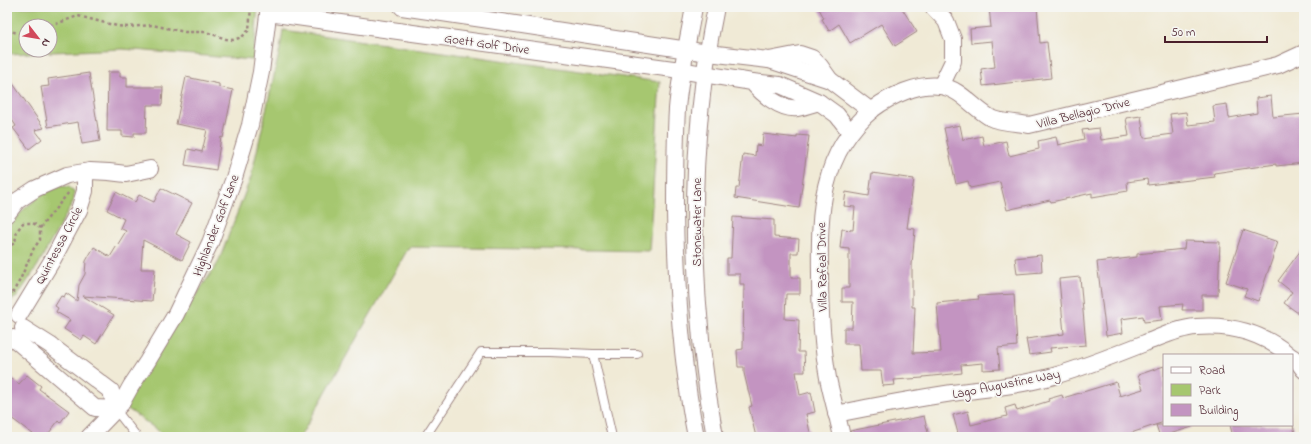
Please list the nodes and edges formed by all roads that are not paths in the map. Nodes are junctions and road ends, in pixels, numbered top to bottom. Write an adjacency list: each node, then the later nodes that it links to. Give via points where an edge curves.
1 (402, 7): 6 (street, Goett Golf Drive)
2 (694, 7): 6 (street, Stonewater Lane)
3 (716, 7): 7 (street, Stonewater Lane)
4 (933, 7): 11 (street, via 946,21 953,39 953,61)
5 (269, 10): 9 (street, Goett Golf Drive); 25 (street, Highlander Golf Lane, via 254,105 242,152 219,220 200,267 176,314 121,404)
6 (686, 50): 7 (street, Goett Golf Drive); 9 (street, Stonewater Lane)
7 (708, 53): 10 (street, Stonewater Lane); 12 (street, Goett Golf Drive, via 769,60 830,80)
8 (1304, 53): 11 (street, Villa Bellagio Drive, via 1278,65 1029,125 992,119 959,93)
9 (682, 70): 10 (street, Goett Golf Drive); 31 (street, Stonewater Lane, via 675,169 677,278 682,352)
10 (706, 74): 13 (street, Goett Golf Drive, via 780,85 819,102 837,115); 32 (street, Stonewater Lane, via 696,169 697,285 702,354)
11 (940, 86): 12 (street, Villa Bellagio Drive, via 916,88 897,94)
12 (871, 111): 13 (street, Villa Rafeal Drive)
13 (850, 132): 26 (street, Villa Rafeal Drive, via 830,172 820,218 820,299 828,378)
14 (150, 169): 15 (street, via 126,174)
15 (85, 172): 16 (street, via 67,175 35,189 17,201); 17 (street, Quintessa Circle, via 85,191 79,210)
16 (7, 214)
17 (14, 326): 18 (street); 23 (street)
18 (61, 354): 23 (street); 25 (street, via 111,391)
19 (593, 354): 20 (lane); 29 (lane, via 481,352); 30 (lane)
20 (637, 354)
21 (1288, 354): 26 (street, Lago Augustine Way, via 1264,338 1251,333 1213,326 1194,327 1173,332 1114,356 1053,376)
22 (1293, 358): 24 (street)
23 (49, 368): 25 (street, via 95,408)
24 (1304, 370)
25 (115, 409): 27 (street, Highlander Golf Lane); 28 (lane)
26 (836, 414): 33 (street, Villa Rafeal Drive)
27 (89, 437)
28 (137, 437)
29 (425, 437)
30 (612, 437)
31 (696, 437)
32 (715, 437)
33 (842, 437)

